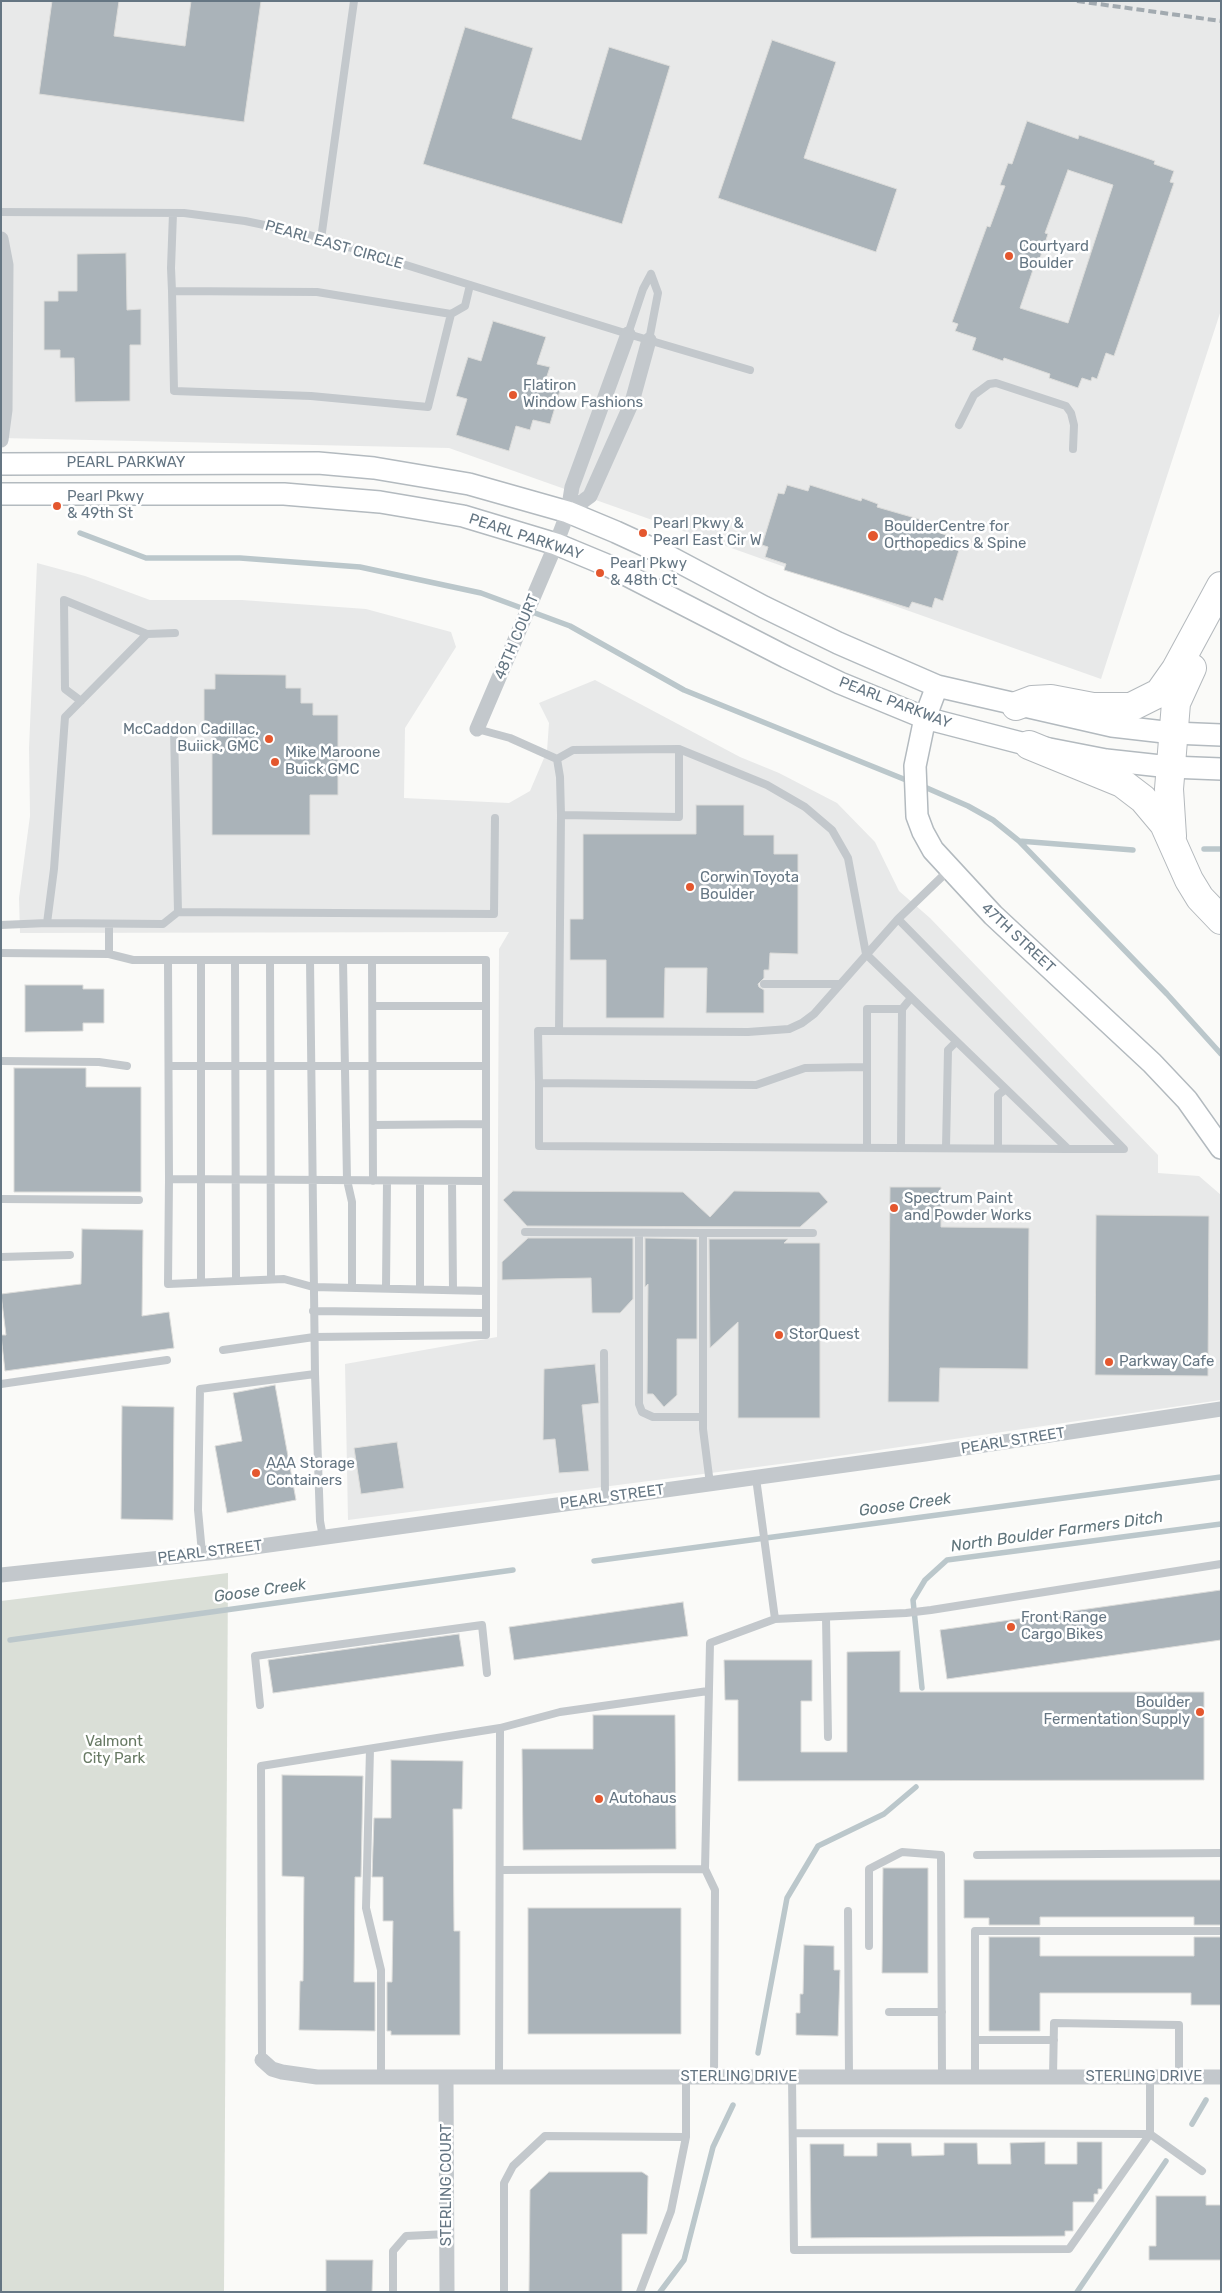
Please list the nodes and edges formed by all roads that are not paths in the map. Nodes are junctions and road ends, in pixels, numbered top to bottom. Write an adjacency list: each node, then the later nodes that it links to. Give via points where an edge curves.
1 (354, 1): 4 (lane)
2 (1, 212): 3 (lane, PEARL EAST CIRCLE)
3 (174, 213): 4 (lane, PEARL EAST CIRCLE, via 245,221); 7 (lane)
4 (321, 238): 6 (lane, PEARL EAST CIRCLE)
5 (1, 239): 13 (street, via 6,265 5,410)
6 (470, 284): 8 (lane, via 465,306); 9 (lane, PEARL EAST CIRCLE)
7 (172, 292): 8 (lane, via 316,292); 8 (lane, via 174,391 311,396 428,407)
8 (451, 314)
9 (628, 334): 10 (lane, PEARL EAST CIRCLE); 10 (lane, via 651,274 658,293); 17 (street, via 572,487)
10 (649, 340): 11 (lane, PEARL EAST CIRCLE); 17 (street, via 632,402 590,496)
11 (750, 370)
12 (959, 425): 14 (lane, via 974,395 996,383 1066,406 1074,425)
13 (1, 440)
14 (1073, 449)
15 (1, 464): 17 (main road, PEARL PARKWAY, via 288,462 349,465 469,484)
16 (1, 494): 18 (main road, PEARL PARKWAY, via 284,494 338,498 462,516)
17 (568, 512): 18 (street, 48TH COURT); 23 (main road, PEARL PARKWAY, via 668,556 829,639)
18 (556, 544): 26 (main road, PEARL PARKWAY, via 659,589 840,683); 28 (street, 48TH COURT)
19 (1221, 586): 25 (highway, via 1176,669 1159,693 1122,708 1093,707 1051,699 1032,700)
20 (1221, 612): 29 (highway, via 1176,703)
21 (175, 633): 22 (lane)
22 (147, 634): 24 (lane); 24 (lane, via 64,600 65,689)
23 (937, 686): 25 (main road, PEARL PARKWAY); 26 (main road, 47TH STREET)
24 (81, 701): 43 (lane, via 65,717)
25 (1016, 706): 29 (main road, PEARL PARKWAY, via 1112,726)
26 (925, 718): 31 (main road, PEARL PARKWAY); 39 (main road, 47TH STREET, via 915,766 917,816 933,850)
27 (174, 729): 40 (lane)
28 (477, 730): 33 (lane, via 510,738)
29 (1173, 733): 30 (main road, PEARL PARKWAY); 34 (highway)
30 (1221, 735)
31 (1030, 745): 34 (main road, PEARL PARKWAY, via 1106,760); 38 (highway, via 1128,787 1154,810)
32 (679, 748): 33 (lane, via 573,750); 36 (lane, via 679,817); 48 (lane, via 767,785 805,808 832,830 848,858)
33 (557, 759): 36 (lane)
34 (1170, 767): 35 (main road, PEARL PARKWAY); 38 (highway)
35 (1221, 769)
36 (561, 815): 62 (lane)
37 (495, 818): 40 (lane, via 494,914)
38 (1173, 843): 42 (highway, via 1200,898)
39 (949, 870): 41 (lane); 83 (main road, 47TH STREET, via 993,916 1152,1063 1187,1100)
40 (178, 912): 44 (lane, via 163,924)
41 (898, 919): 48 (lane); 84 (lane, via 1124,1149)
42 (1221, 920)
43 (48, 923): 44 (lane); 45 (lane)
44 (109, 924): 47 (lane)
45 (1, 925)
46 (1, 953): 47 (lane)
47 (109, 954): 49 (lane, via 133,960)
48 (866, 954): 57 (lane); 58 (lane)
49 (168, 960): 50 (lane); 68 (lane)
50 (201, 960): 51 (lane); 69 (lane)
51 (235, 960): 52 (lane); 70 (lane)
52 (270, 960): 53 (lane); 71 (lane)
53 (310, 960): 54 (lane); 65 (lane)
54 (343, 960): 55 (lane); 66 (lane)
55 (372, 960): 59 (lane); 60 (lane, via 486,960)
56 (764, 984): 57 (lane)
57 (839, 984): 62 (lane, via 814,1014 789,1029 748,1032)
58 (911, 998): 61 (lane); 63 (lane)
59 (372, 1006): 60 (lane); 72 (lane)
60 (486, 1006): 73 (lane)
61 (902, 1009): 74 (lane, via 867,1009); 80 (lane)
62 (559, 1031): 75 (lane, via 538,1031)
63 (956, 1042): 76 (lane); 81 (lane, via 948,1050)
64 (1, 1061): 67 (lane, via 99,1062)
65 (311, 1065): 66 (lane); 71 (lane); 89 (lane)
66 (345, 1065): 72 (lane); 90 (lane)
67 (127, 1066)
68 (169, 1066): 69 (lane); 85 (lane)
69 (201, 1066): 70 (lane); 86 (lane)
70 (236, 1066): 71 (lane); 87 (lane)
71 (270, 1066): 88 (lane)
72 (372, 1066): 73 (lane); 78 (lane)
73 (486, 1066): 77 (lane)
74 (867, 1067): 75 (lane, via 805,1068 756,1084); 79 (lane)
75 (539, 1083): 79 (lane, via 539,1146)
76 (1006, 1089): 82 (lane, via 998,1095); 84 (lane)
77 (486, 1124): 78 (lane); 95 (lane)
78 (373, 1125): 91 (lane)
79 (867, 1147): 80 (lane)
80 (901, 1148): 81 (lane)
81 (946, 1148): 82 (lane)
82 (998, 1148): 84 (lane)
83 (1221, 1148)
84 (1068, 1149)
85 (169, 1179): 86 (lane); 106 (lane, via 168,1284)
86 (201, 1180): 87 (lane); 106 (lane)
87 (236, 1180): 88 (lane); 105 (lane)
88 (270, 1180): 89 (lane); 104 (lane)
89 (312, 1180): 90 (lane); 107 (lane)
90 (347, 1180): 91 (lane); 108 (lane, via 352,1202)
91 (374, 1181): 92 (lane)
92 (387, 1181): 93 (lane); 109 (lane)
93 (420, 1181): 94 (lane); 110 (lane)
94 (452, 1181): 95 (lane); 111 (lane)
95 (486, 1181): 112 (lane)
96 (1, 1199): 97 (lane)
97 (139, 1200)
98 (525, 1232): 99 (lane)
99 (639, 1233): 100 (lane); 122 (lane, via 639,1404 642,1412 652,1417)
100 (702, 1233): 101 (lane); 122 (lane)
101 (813, 1233)
102 (70, 1255): 103 (lane)
103 (1, 1257)
104 (271, 1279): 105 (lane); 107 (lane)
105 (236, 1281): 106 (lane)
106 (201, 1282)
107 (313, 1287): 108 (lane); 113 (lane)
108 (352, 1288): 109 (lane)
109 (386, 1288): 110 (lane)
110 (420, 1289): 111 (lane)
111 (453, 1290): 112 (lane)
112 (486, 1290): 114 (lane)
113 (313, 1311): 114 (lane); 115 (lane)
114 (486, 1313): 115 (lane, via 486,1335)
115 (314, 1337): 116 (lane); 119 (lane)
116 (223, 1350)
117 (604, 1354): 125 (lane)
118 (168, 1360): 120 (lane)
119 (315, 1374): 126 (lane); 127 (lane, via 200,1389 198,1510)
120 (1, 1384)
121 (1221, 1409): 123 (street, PEARL STREET)
122 (703, 1417): 124 (lane)
123 (756, 1478): 124 (street, PEARL STREET); 131 (lane)
124 (710, 1484): 125 (street, PEARL STREET)
125 (605, 1498): 126 (street, PEARL STREET)
126 (323, 1537): 127 (street, PEARL STREET)
127 (202, 1553): 129 (street, PEARL STREET)
128 (1221, 1564): 130 (lane, via 920,1612)
129 (1, 1575)
130 (826, 1617): 131 (lane); 136 (lane)
131 (775, 1619): 133 (lane, via 710,1643)
132 (487, 1673): 134 (lane, via 482,1625 255,1656)
133 (708, 1691): 135 (lane, via 560,1712); 140 (lane)
134 (260, 1705)
135 (500, 1728): 137 (lane); 141 (lane)
136 (828, 1737)
137 (370, 1749): 149 (lane, via 261,1766); 150 (lane, via 366,1908 381,1970)
138 (1221, 1853): 139 (lane)
139 (977, 1855)
140 (705, 1869): 141 (lane); 154 (lane, via 715,1890)
141 (500, 1870): 152 (lane)
142 (848, 1911): 160 (lane)
143 (1221, 1931): 147 (lane, via 975,1932)
144 (870, 1946): 146 (lane, via 869,1869 902,1852 941,1855)
145 (888, 2012): 146 (lane)
146 (942, 2012): 161 (lane)
147 (975, 2040): 148 (lane); 162 (lane)
148 (1054, 2040): 156 (lane); 158 (lane, via 1054,2023 1179,2025)
149 (262, 2060): 150 (street, STERLING DRIVE, via 272,2069 299,2076)
150 (381, 2077): 151 (street, STERLING DRIVE)
151 (446, 2077): 152 (street, STERLING DRIVE); 167 (street, STERLING COURT)
152 (499, 2077): 153 (street, STERLING DRIVE)
153 (686, 2077): 154 (street, STERLING DRIVE); 165 (lane)
154 (714, 2077): 155 (street, STERLING DRIVE)
155 (792, 2077): 160 (street, STERLING DRIVE); 163 (lane)
156 (1053, 2077): 157 (street, STERLING DRIVE); 162 (street, STERLING DRIVE)
157 (1150, 2077): 158 (street, STERLING DRIVE); 164 (lane)
158 (1179, 2077): 159 (street, STERLING DRIVE)
159 (1221, 2077)
160 (850, 2078): 161 (street, STERLING DRIVE)
161 (942, 2078): 162 (street, STERLING DRIVE)
162 (975, 2078)
163 (792, 2133): 164 (lane); 164 (lane, via 794,2250 1070,2249)
164 (1150, 2134): 166 (lane)
165 (686, 2137): 170 (lane, via 545,2136 513,2166 504,2183); 171 (lane, via 671,2211)
166 (1202, 2171)
167 (447, 2234): 168 (lane, via 406,2236 393,2251); 169 (street, STERLING COURT)
168 (393, 2292)
169 (447, 2292)
170 (504, 2292)
171 (640, 2292)

